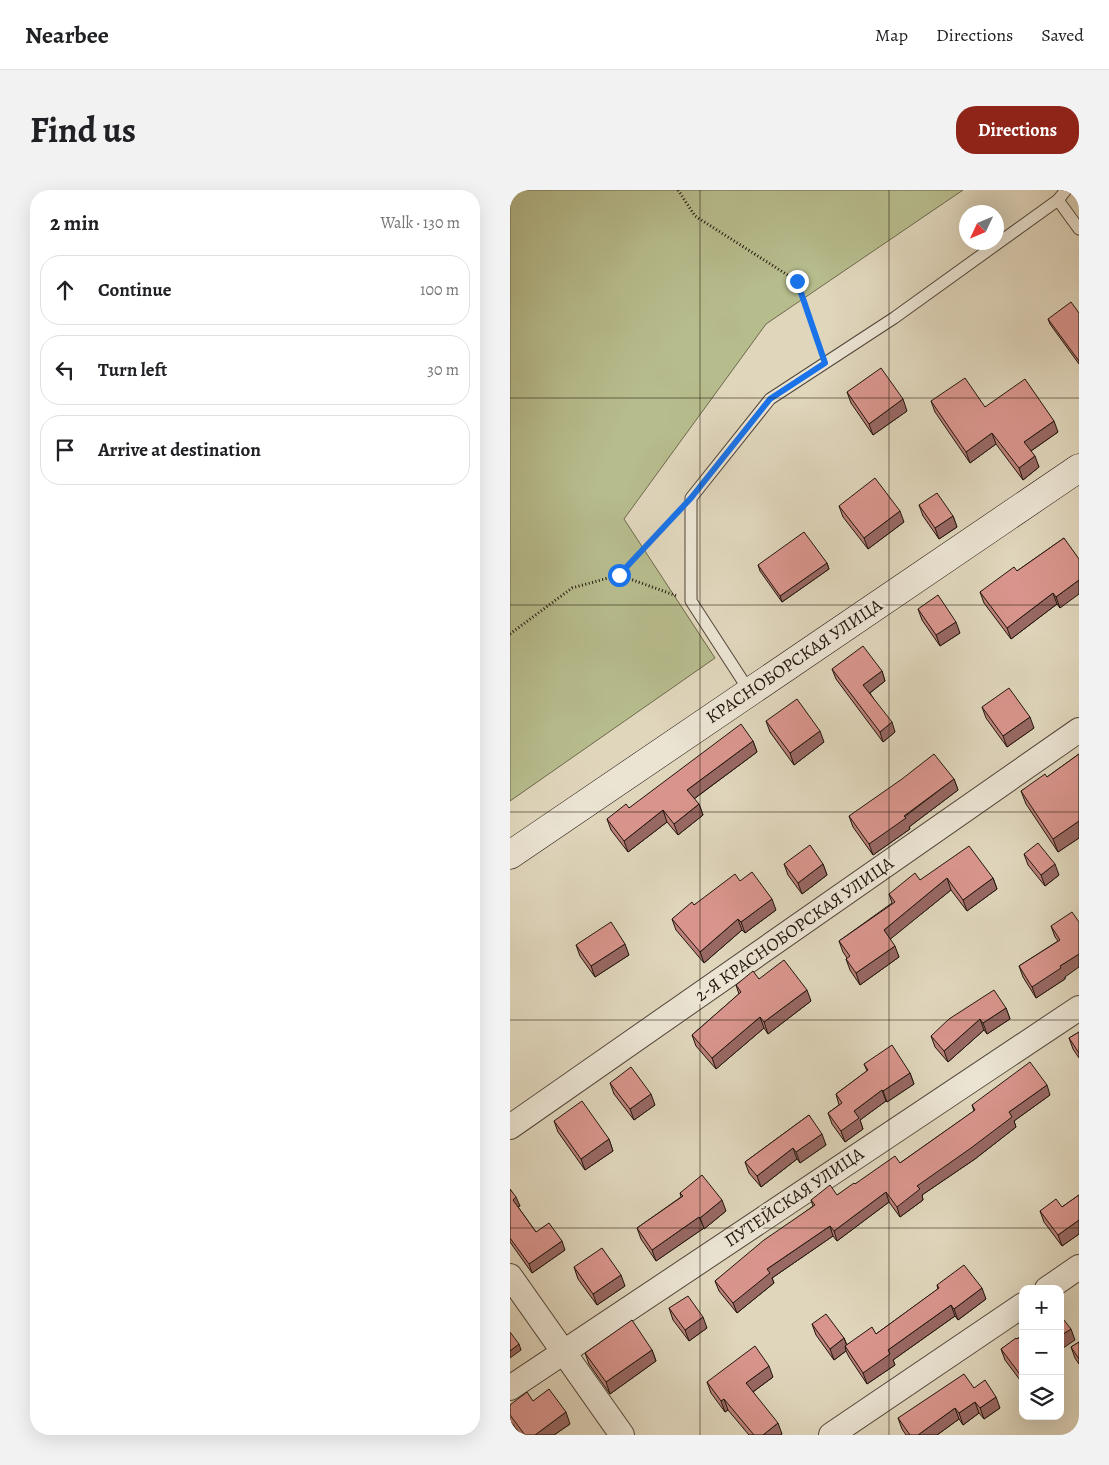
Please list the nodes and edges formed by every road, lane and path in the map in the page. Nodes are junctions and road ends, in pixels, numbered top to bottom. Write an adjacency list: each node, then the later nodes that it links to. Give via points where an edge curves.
1 (678, 190): 5 (path, via 695,216 797,281)
2 (1066, 190): 3 (lane)
3 (1058, 200): 4 (lane); 5 (lane, via 894,318)
4 (1079, 229)
5 (825, 363): 7 (lane, via 770,399)
6 (1079, 468): 11 (street, КРАСНОБОРСКАЯ УЛИЦА)
7 (691, 498): 8 (path); 9 (lane)
8 (619, 575): 9 (path); 10 (path, via 572,588)
9 (691, 601): 11 (lane)
10 (510, 634)
11 (750, 692): 13 (street, КРАСНОБОРСКАЯ УЛИЦА)
12 (1079, 730): 15 (street, 2-Я КРАСНОБОРСКАЯ УЛИЦА)
13 (510, 855)
14 (1079, 1008): 20 (street, ПУТЕЙСКАЯ УЛИЦА)
15 (510, 1127)
16 (1079, 1267): 18 (street)
17 (510, 1276): 20 (street)
18 (1053, 1285)
19 (1019, 1308): 23 (street)
20 (562, 1352): 21 (street, ПУТЕЙСКАЯ УЛИЦА); 22 (street)
21 (510, 1388)
22 (622, 1435)
23 (831, 1435)

